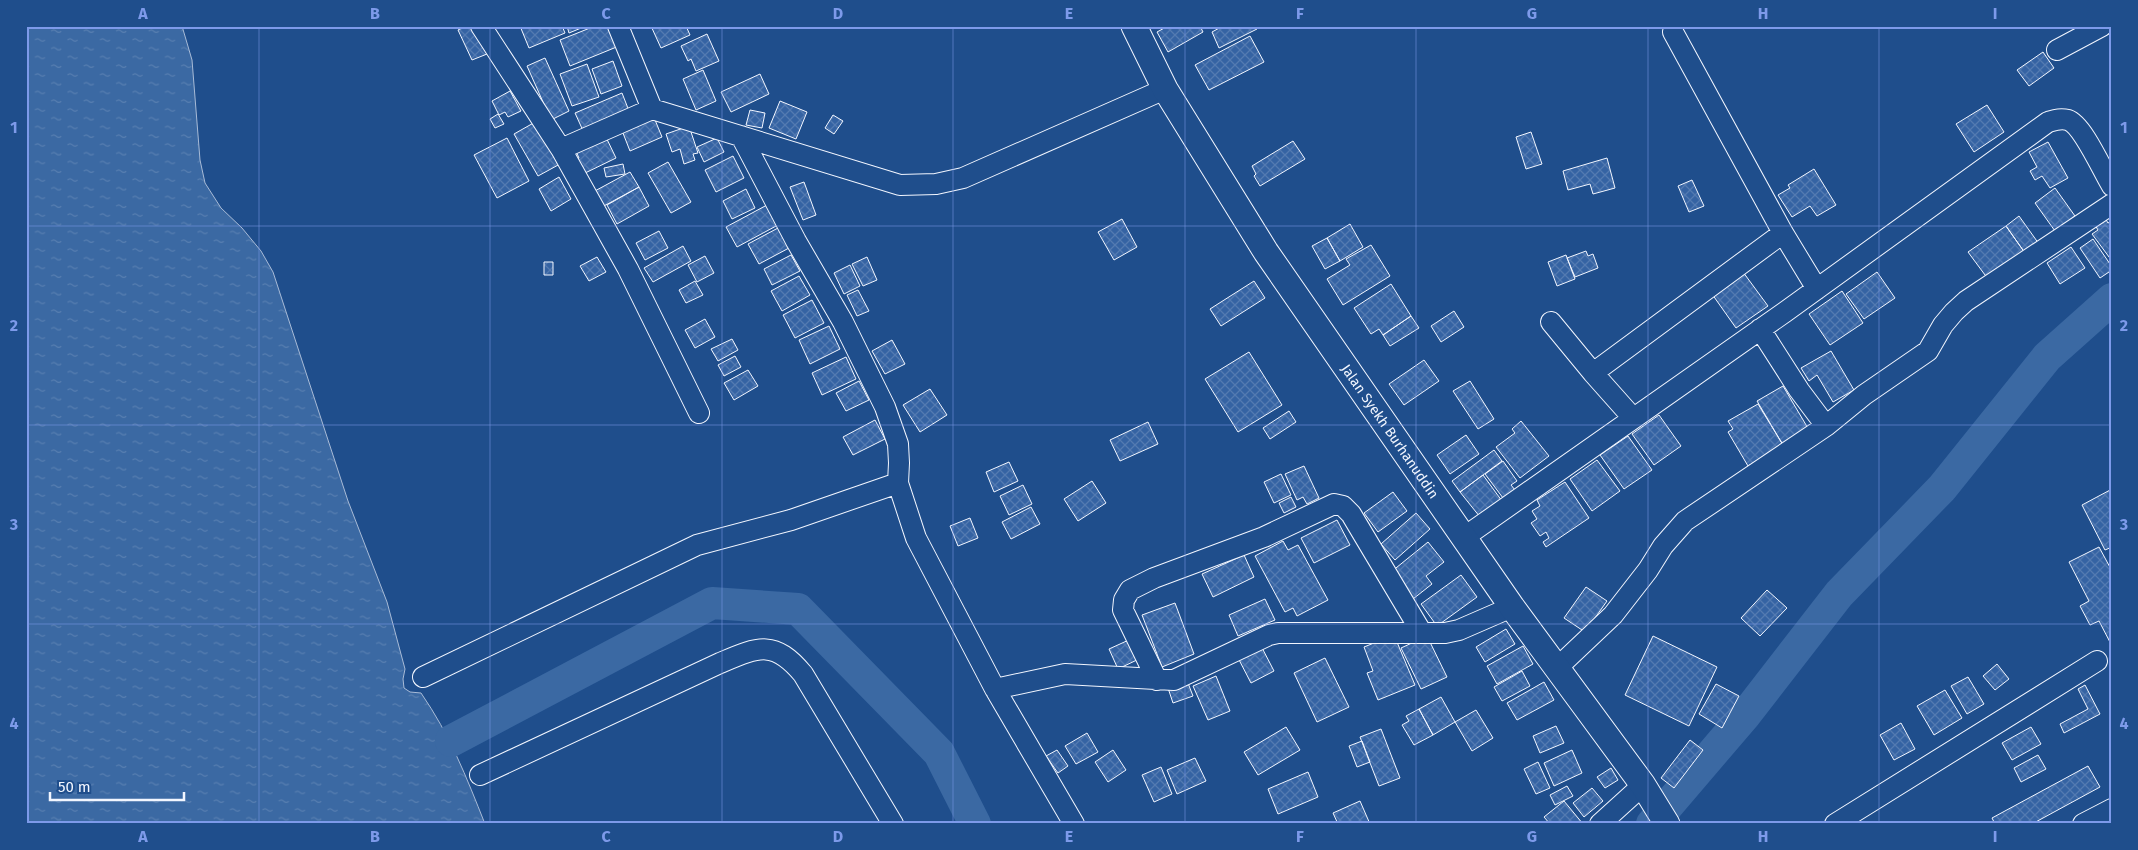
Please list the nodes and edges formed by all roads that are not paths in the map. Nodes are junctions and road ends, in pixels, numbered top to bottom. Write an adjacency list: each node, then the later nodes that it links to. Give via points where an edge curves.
1 (481, 26): 10 (street)
2 (618, 26): 8 (street)
3 (1134, 26): 7 (main road, Jalan Syekh Burhanuddin)
4 (2102, 26): 6 (street)
5 (1673, 32): 13 (street)
6 (2057, 50)
7 (1165, 89): 9 (street, via 963,178 936,184 900,185); 22 (main road, Jalan Syekh Burhanuddin, via 1266,252)
8 (652, 109): 9 (street); 10 (street)
9 (741, 136): 21 (street, via 885,406 898,444)
10 (561, 150): 18 (street, via 628,268)
11 (2112, 186): 14 (street, via 2078,128 2069,120 2059,118 2048,122)
12 (2112, 204): 20 (street, via 1966,301 1943,325 1928,352 1864,395)
13 (1783, 234): 14 (street); 17 (street)
14 (1817, 288): 16 (street)
15 (1551, 322): 17 (street)
16 (1760, 329): 19 (street); 20 (street)
17 (1593, 373): 19 (street)
18 (700, 412)
19 (1633, 418): 22 (street)
20 (1826, 426): 26 (street, via 1685,521 1613,615)
21 (898, 483): 27 (street, via 791,520 697,545); 29 (street, via 916,538)
22 (1463, 538): 23 (main road, Jalan Syekh Burhanuddin)
23 (1512, 607): 24 (street, via 1459,630); 26 (main road, Jalan Syekh Burhanuddin)
24 (1422, 633): 28 (street, via 1278,633 1174,680); 28 (street, via 1351,514 1334,504 1264,537 1130,590 1123,610)
25 (2097, 661): 36 (street)
26 (1557, 668): 31 (main road, Jalan Syekh Burhanuddin)
27 (423, 677)
28 (1157, 680): 29 (street, via 1065,674)
29 (995, 689): 34 (street)
30 (480, 775): 33 (street, via 720,663 744,653 766,649 783,654 803,674)
31 (1654, 804): 35 (street)
32 (2112, 809): 37 (street)
33 (893, 824)
34 (1074, 824)
35 (1600, 824)
36 (1835, 824)
37 (2083, 824)

